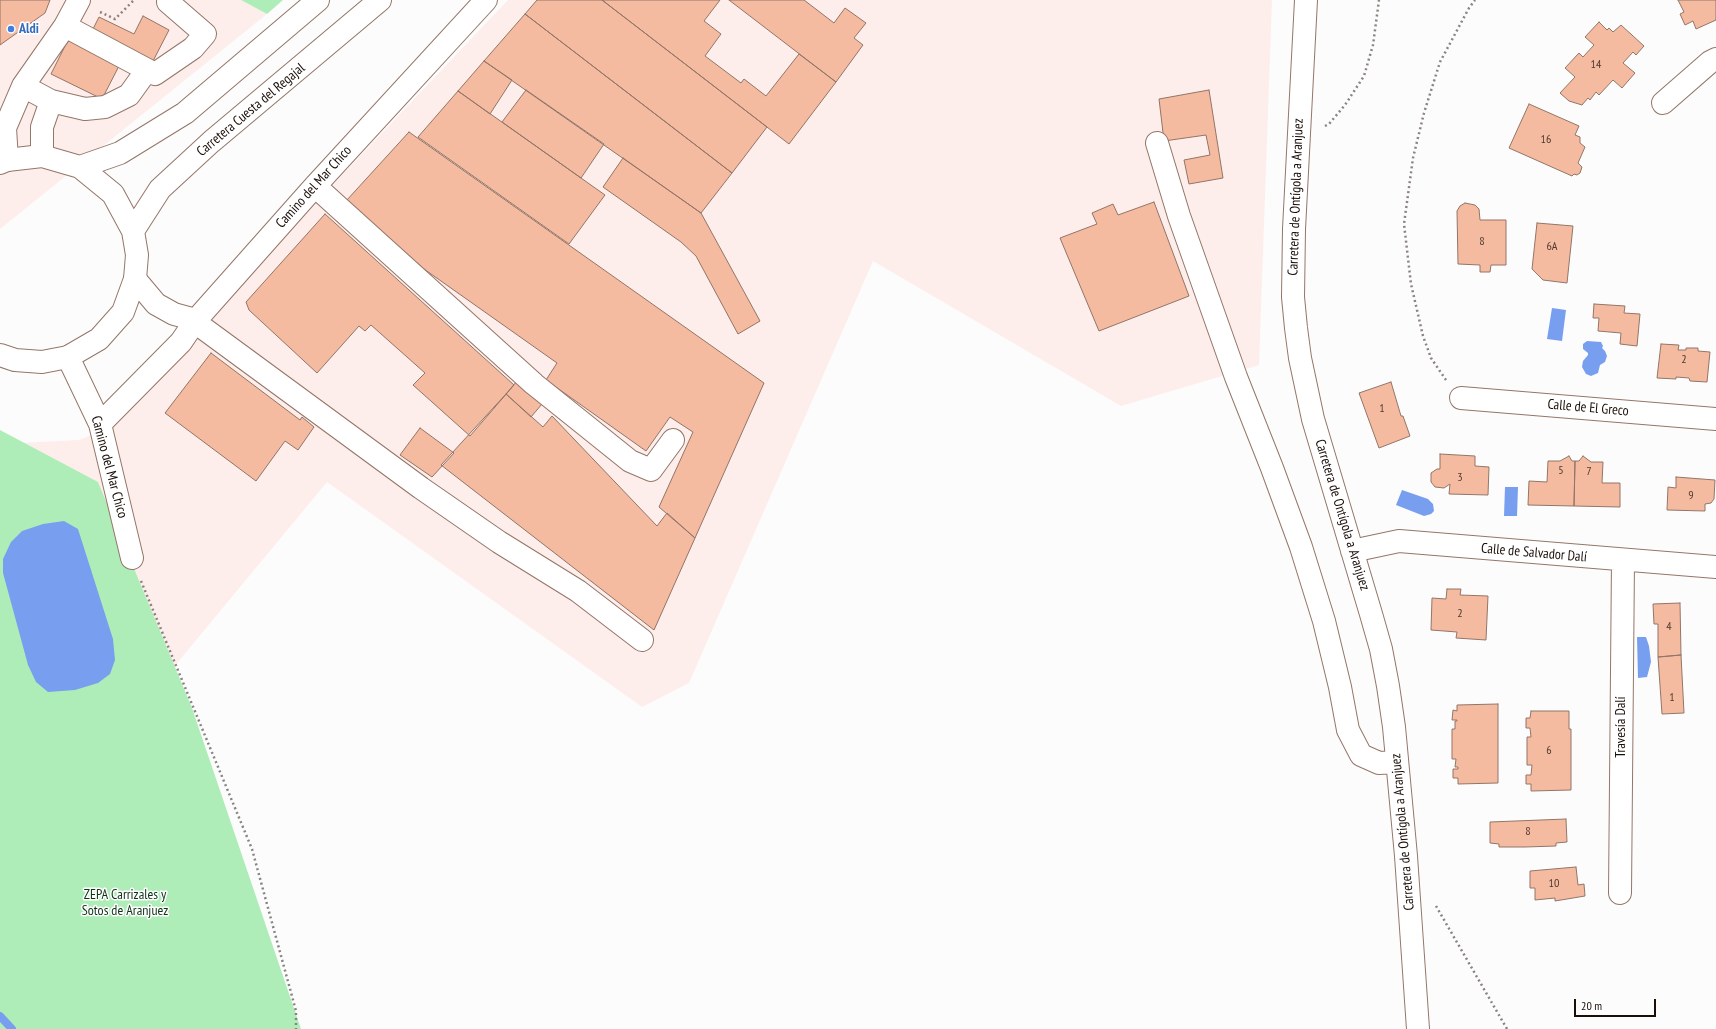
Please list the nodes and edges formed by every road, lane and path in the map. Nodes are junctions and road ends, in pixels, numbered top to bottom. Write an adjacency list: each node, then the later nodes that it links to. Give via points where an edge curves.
1 (134, 0): 8 (path, via 115,19)
2 (318, 0): 20 (street, via 184,113 120,153)
3 (380, 0): 22 (street, Carretera Cuesta del Regajal, via 160,189)
4 (486, 0): 21 (street, Camino del Mar Chico)
5 (1306, 0): 16 (street, Carretera de Ontígola a Aranjuez)
6 (1379, 0): 16 (path, via 1373,45 1364,76 1329,124 1322,128)
7 (1475, 0): 27 (path, via 1468,8 1440,62 1413,158 1404,224 1411,284 1423,336 1440,374)
8 (78, 1): 10 (street)
9 (168, 2): 12 (street, via 205,34 193,48 155,74)
10 (65, 26): 12 (street); 13 (street)
11 (1716, 58): 15 (street)
12 (147, 70): 14 (street, via 128,95 105,108 85,109)
13 (23, 86): 14 (street); 19 (street, via 5,128)
14 (51, 101): 18 (street, via 42,127)
15 (1663, 103)
16 (1298, 128): 31 (street, Carretera de Ontígola a Aranjuez, via 1293,264 1296,328 1313,419)
17 (1157, 144): 36 (street, via 1179,216 1236,377 1300,547 1324,621 1348,730 1361,755 1379,763)
18 (42, 156): 19 (street); 20 (street)
19 (4, 161)
20 (80, 167): 22 (street, via 113,194)
21 (315, 186): 24 (street, Camino del Mar Chico); 30 (street, via 534,384 630,461 651,470)
22 (133, 231): 23 (street, via 137,254)
23 (135, 279): 24 (street, via 156,304 174,314); 26 (street, via 123,312 99,339)
24 (196, 320): 29 (street, Camino del Mar Chico, via 181,342); 35 (street, via 203,328 421,488 499,542 578,591)
25 (0, 355): 26 (street, via 15,360 42,362)
26 (68, 357): 29 (street, Camino del Mar Chico)
27 (1461, 398): 28 (street, Calle de El Greco)
28 (1716, 419)
29 (100, 424): 32 (street, Camino del Mar Chico)
30 (673, 440)
31 (1352, 550): 33 (street, Calle de Salvador Dalí, via 1398,541); 36 (street, Carretera de Ontígola a Aranjuez, via 1381,649)
32 (132, 558): 39 (path, via 252,849 296,1011)
33 (1623, 560): 34 (street, Calle de Salvador Dalí); 37 (street, Travesía Dalí)
34 (1716, 568)
35 (642, 640)
36 (1397, 762): 40 (street, Carretera de Ontígola a Aranjuez)
37 (1620, 894)
38 (1433, 902): 41 (path)
39 (296, 1029)
40 (1418, 1029)
41 (1506, 1029)

